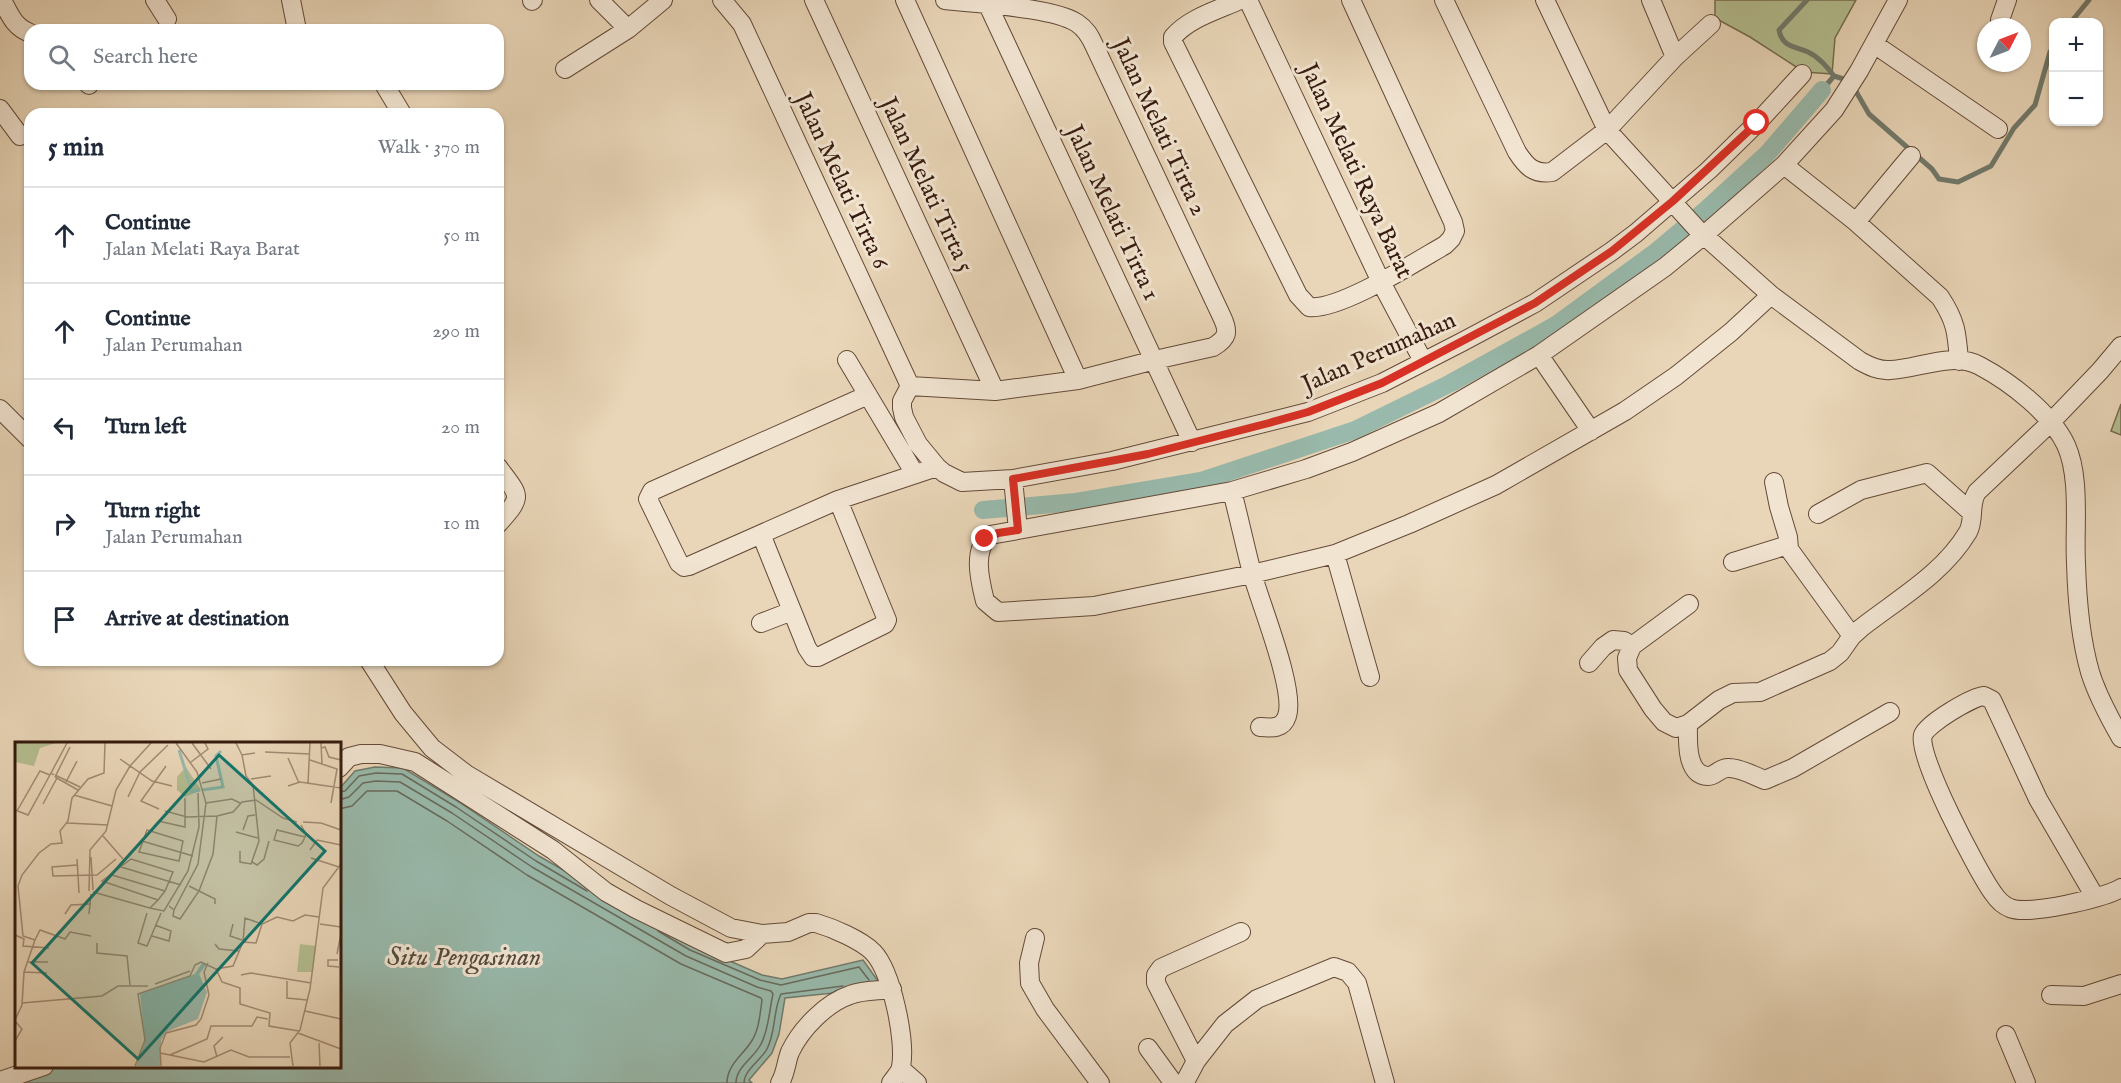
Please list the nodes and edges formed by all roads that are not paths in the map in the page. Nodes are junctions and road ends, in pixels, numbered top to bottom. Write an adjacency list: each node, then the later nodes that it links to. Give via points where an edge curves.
1 (2, 0): 24 (street, via 12,20)
2 (155, 0): 20 (street)
3 (291, 0): 21 (street)
4 (599, 0): 23 (street)
5 (663, 0): 23 (street)
6 (722, 0): 49 (street, Jalan Melati Tirta 6, via 741,24)
7 (814, 0): 50 (street, Jalan Melati Tirta 5)
8 (905, 0): 48 (street)
9 (945, 0): 18 (street, Jalan Melati Tirta 2)
10 (1240, 0): 40 (street, via 1200,17 1181,29 1173,42 1298,295 1309,307 1317,308)
11 (1248, 0): 40 (street, Jalan Melati Raya Barat)
12 (1351, 0): 40 (street, via 1455,231 1445,245)
13 (1444, 0): 33 (street, via 1525,164 1534,171 1552,172)
14 (1545, 0): 33 (street)
15 (1651, 0): 26 (street)
16 (1898, 0): 25 (street)
17 (2007, 0): 19 (street)
18 (988, 5): 45 (street, Jalan Melati Tirta 1); 45 (street, Jalan Melati Tirta 2, via 1056,15 1075,22 1089,35 1227,327 1225,338 1213,347)
19 (2001, 18)
20 (167, 19)
21 (296, 24)
22 (1711, 24): 26 (street)
23 (628, 29): 27 (street)
24 (24, 31)
25 (1874, 44): 32 (street); 36 (street, via 1834,110)
26 (1675, 57): 33 (street)
27 (565, 69)
28 (1802, 74): 37 (street)
29 (388, 90): 30 (street)
30 (398, 108)
31 (0, 110): 34 (street)
32 (1998, 129)
33 (1607, 130): 37 (street)
34 (20, 136)
35 (1911, 156): 38 (street)
36 (1784, 165): 38 (street); 39 (street)
37 (1675, 203): 39 (street); 46 (street, Jalan Perumahan, via 1535,303)
38 (1856, 222): 47 (street, via 1940,297 1957,331)
39 (1701, 233): 41 (street); 43 (street, via 1628,294)
40 (1381, 282): 46 (street, Jalan Melati Raya Barat)
41 (1771, 295): 47 (street, via 1871,367 1891,370); 54 (street, via 1676,376)
42 (2121, 346): 53 (street)
43 (1539, 355): 54 (street); 62 (street, via 1404,430 1306,469)
44 (847, 360): 51 (street)
45 (1155, 360): 48 (street, Jalan Melati Tirta 2); 56 (street, Jalan Melati Tirta 1)
46 (1423, 361): 56 (street, Jalan Perumahan, via 1308,412)
47 (1959, 361): 53 (street, via 1989,371 2020,393)
48 (1078, 380): 50 (street, Jalan Melati Tirta 2)
49 (910, 386): 50 (street, Jalan Melati Tirta 2); 57 (street, via 902,401 904,417 918,444)
50 (995, 391)
51 (868, 395): 58 (street); 68 (street, via 652,490 649,495 684,567)
52 (0, 409): 55 (street)
53 (2050, 423): 64 (street, via 1984,485 1973,498); 84 (street, via 2067,447 2073,478 2076,564 2086,655 2098,692)
54 (1591, 431): 70 (street, via 1460,502)
55 (24, 433)
56 (1192, 442): 61 (street, Jalan Perumahan)
57 (937, 467): 58 (street); 61 (street, Jalan Perumahan, via 962,482)
58 (915, 474): 63 (street)
59 (504, 475): 66 (street, via 517,497)
60 (1774, 482): 69 (street)
61 (1013, 484): 67 (street)
62 (1232, 491): 67 (street); 72 (street)
63 (838, 500): 68 (street); 74 (street, via 885,614 885,624 813,657)
64 (1971, 512): 65 (street, via 1926,473 1861,490); 76 (street, via 1968,532 1940,566)
65 (1818, 513)
66 (504, 517)
67 (1017, 526): 72 (street, via 985,539 979,556 985,601 998,612 1094,606)
68 (761, 534): 74 (street)
69 (1788, 545): 71 (street); 76 (street)
70 (1335, 554): 72 (street); 80 (street)
71 (1733, 562)
72 (1252, 574): 83 (street, via 1280,662 1288,704 1282,725)
73 (1689, 604): 77 (street)
74 (792, 611): 75 (street)
75 (761, 623)
76 (1852, 636): 82 (street, via 1830,661 1760,692 1732,693)
77 (1632, 646): 78 (street, via 1613,640); 82 (street, via 1628,670 1653,709 1671,727)
78 (1589, 663)
79 (375, 666): 89 (street, via 403,713 432,748 466,774 681,901 731,928)
80 (1370, 677)
81 (1890, 712): 82 (street, via 1765,780 1731,768 1707,776 1697,771 1688,750)
82 (1688, 724)
83 (1260, 727)
84 (2121, 738)
85 (340, 767): 89 (street, via 349,757 361,754 415,762 553,850 606,892 636,909 726,953 746,949)
86 (2121, 888): 87 (street)
87 (2095, 897): 87 (street, via 2038,799 1996,706 1988,697 1980,696 1929,727 1922,745 1938,787 1982,876 2000,902 2016,910 2031,911)
88 (1241, 932): 96 (street, via 1161,968 1156,975 1156,983)
89 (762, 934): 92 (street, via 788,932 809,923 824,925 874,953)
90 (1035, 938): 103 (street, via 1029,963 1030,983)
91 (2121, 984): 93 (street, via 2084,996)
92 (892, 989): 98 (street, via 901,1042); 101 (street, via 853,993 820,1014 790,1053)
93 (2051, 995)
94 (2006, 1035): 105 (street)
95 (1148, 1048): 100 (street)
96 (1196, 1061): 100 (street); 104 (street, via 1226,1024 1257,999 1334,967 1348,972 1357,983)
97 (38, 1068): 99 (street)
98 (896, 1076): 102 (street)
99 (0, 1081)
100 (1179, 1082)
101 (780, 1083)
102 (918, 1083)
103 (1100, 1083)
104 (1385, 1083)
105 (2026, 1083)

